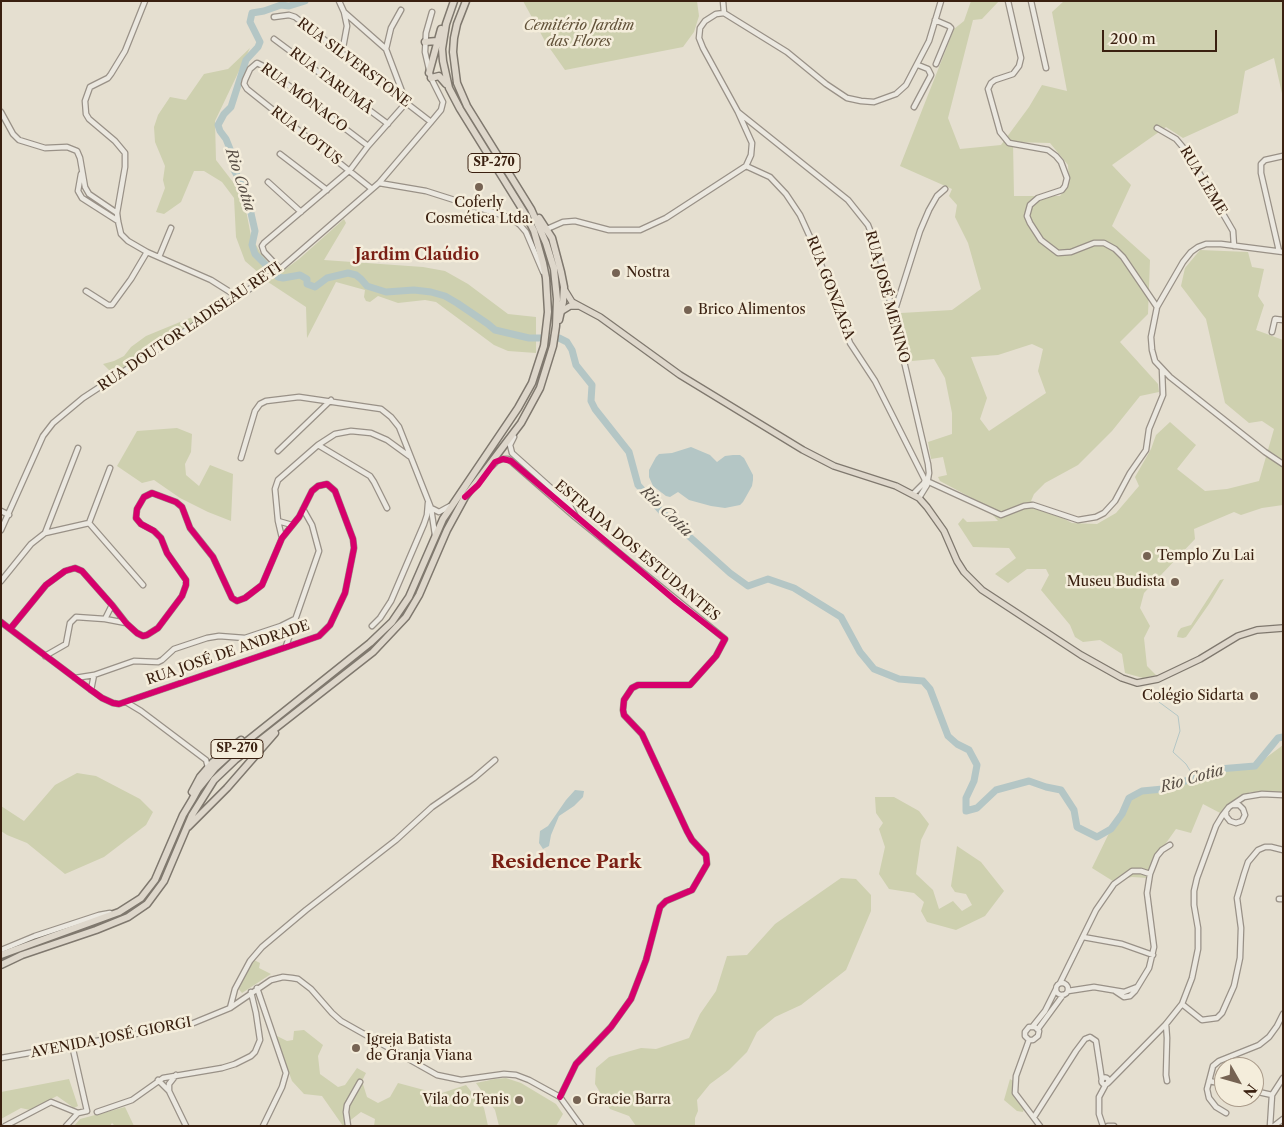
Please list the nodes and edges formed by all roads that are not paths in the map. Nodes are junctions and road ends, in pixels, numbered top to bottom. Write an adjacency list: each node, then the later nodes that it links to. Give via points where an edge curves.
1 (145, 1): 46 (street, via 112,74 90,87 85,102 89,119 116,141 125,153)
2 (339, 1): 10 (street)
3 (466, 1): 44 (highway, SP-270, via 454,38 457,83 467,106)
4 (723, 1): 12 (street)
5 (941, 1): 14 (street)
6 (1008, 1): 60 (street, via 1021,58 1013,74 991,82 988,89 1000,132 1009,143 1048,150 1061,162 1067,178 1062,190 1038,198 1030,205 1027,216 1030,223 1041,240 1058,253 1071,252 1094,243 1104,243 1115,249)
7 (1031, 1): 22 (street)
8 (453, 3): 16 (highway); 25 (highway, SP-270, via 442,49)
9 (401, 10): 18 (street, via 391,28)
10 (344, 12): 18 (street); 19 (street, via 346,32)
11 (432, 12): 17 (street, RUA DOUTOR LADISLAU RETI)
12 (724, 13): 21 (street, via 787,52 848,98 874,102 896,94 906,85); 29 (street, via 705,21 699,38)
13 (274, 17): 19 (street, RUA SILVERSTONE, via 292,16)
14 (935, 20): 20 (street, via 951,28); 21 (street)
15 (274, 39): 31 (street, RUA TARUMÃ)
16 (437, 41): 17 (highway); 23 (highway)
17 (425, 42): 23 (street, RUA DOUTOR LADISLAU RETI)
18 (386, 49): 26 (street)
19 (342, 53): 26 (street, RUA SILVERSTONE)
20 (936, 64)
21 (918, 65): 27 (street, via 930,70 931,75)
22 (1046, 68)
23 (430, 75): 25 (highway, via 440,76); 30 (street, RUA DOUTOR LADISLAU RETI, via 443,102)
24 (245, 80): 33 (street, RUA MÔNACO, via 252,66 260,64); 37 (street, RUA LOTUS, via 247,89)
25 (449, 88): 55 (highway, SP-270, via 527,217)
26 (406, 103): 30 (street, RUA SILVERSTONE); 31 (street)
27 (914, 107)
28 (1, 112): 38 (street, via 19,140 45,148 74,149 79,154)
29 (738, 112): 36 (street, via 752,143); 62 (street, RUA JOSÉ MENINO, via 848,200 860,214 873,236)
30 (431, 122): 40 (street, RUA DOUTOR LADISLAU RETI)
31 (388, 124): 33 (street)
32 (1157, 128): 50 (street, RUA LEME, via 1181,144 1233,231)
33 (368, 146): 37 (street)
34 (280, 154): 43 (street)
35 (1283, 156): 51 (street, via 1261,164)
36 (746, 166): 49 (street, via 666,218 640,230 609,230 576,220); 76 (street, RUA GONZAGA, via 770,177 800,216 823,261 850,343 875,381)
37 (350, 170): 41 (street, RUA LOTUS); 43 (street)
38 (81, 173): 46 (street, via 88,194); 47 (street, via 78,191 82,198)
39 (268, 182): 45 (street)
40 (379, 183): 41 (street, RUA DOUTOR LADISLAU RETI); 55 (street, via 426,191 509,217 526,232)
41 (372, 189): 54 (street, RUA DOUTOR LADISLAU RETI)
42 (945, 189): 62 (street, via 936,196 929,210)
43 (327, 190): 45 (street)
44 (531, 209): 49 (highway); 64 (highway, SP-270, via 554,269)
45 (301, 212): 54 (street, via 262,246)
46 (117, 213): 47 (street)
47 (118, 221): 52 (street, via 124,238)
48 (171, 228): 53 (street)
49 (547, 229): 56 (highway, via 556,249)
50 (1234, 246): 51 (street); 60 (street, via 1206,244 1192,252)
51 (1281, 251)
52 (147, 252): 53 (street); 57 (street, via 112,305)
53 (158, 257): 58 (street, via 211,280)
54 (279, 270): 58 (street, RUA DOUTOR LADISLAU RETI)
55 (546, 278): 81 (highway, SP-270, via 548,312 544,346 536,372 526,395)
56 (564, 287): 59 (main road, via 568,299); 61 (highway)
57 (86, 291)
58 (238, 297): 87 (street, RUA DOUTOR LADISLAU RETI, via 83,398 53,423 43,436)
59 (578, 306): 61 (main road); 77 (main road, via 600,317 680,375 803,450 834,466 896,486)
60 (1156, 308): 66 (street, via 1152,350)
61 (562, 311): 64 (highway)
62 (894, 314): 76 (street, RUA JOSÉ MENINO, via 928,464)
63 (1283, 320): 65 (street, via 1275,319)
64 (556, 328): 68 (highway, SP-270, via 544,376)
65 (1272, 332)
66 (1162, 369): 74 (street); 76 (street, via 1163,395 1148,429 1146,450 1115,501 1096,517 1078,520 1032,505 1001,515)
67 (331, 400): 71 (street); 72 (street, via 375,406 386,412 399,427); 73 (street, via 299,397 260,404)
68 (533, 402): 78 (highway, SP-270); 79 (street, ESTRADA DOS ESTUDANTES, via 510,442 510,450)
69 (318, 446): 72 (street, via 335,434 360,431 378,435); 84 (street, via 370,476); 89 (street, via 278,480 275,489)
70 (78, 448): 93 (street)
71 (278, 452)
72 (410, 456): 80 (street)
73 (241, 458)
74 (1283, 464)
75 (110, 468): 90 (street)
76 (926, 482): 77 (street)
77 (916, 496): 104 (main road, via 944,531 964,572 982,590 1122,678 1137,683 1158,680 1238,636 1257,630)
78 (465, 497): 82 (street, ESTRADA DOS ESTUDANTES, via 495,462 505,459); 112 (highway, SP-270, via 406,617 373,652)
79 (566, 501): 82 (street); 88 (street, ESTRADA DOS ESTUDANTES)
80 (428, 502): 85 (street); 103 (street, via 428,515 391,601)
81 (452, 505): 85 (street, via 439,512); 94 (highway, SP-270)
82 (562, 506): 88 (street, ESTRADA DOS ESTUDANTES)
83 (303, 508): 91 (street, RUA JOSÉ DE ANDRADE); 100 (street, via 320,551); 106 (street, RUA JOSÉ DE ANDRADE, via 318,486 331,486 341,503 354,548 345,593 330,624 319,636)
84 (387, 508)
85 (431, 508): 94 (street)
86 (1, 511): 87 (street)
87 (9, 515): 92 (street, RUA DOUTOR LADISLAU RETI)
88 (575, 517): 159 (street, ESTRADA DOS ESTUDANTES, via 725,639 716,656 690,685 638,685 624,700 624,715 642,734 686,831 706,855 707,864 692,890 660,907 646,960 631,999 611,1027 576,1064)
89 (278, 521): 91 (street); 95 (street)
90 (89, 523): 93 (street); 97 (street)
91 (292, 525): 95 (street, RUA JOSÉ DE ANDRADE)
92 (1, 530)
93 (45, 533): 96 (street, via 31,544)
94 (435, 536): 113 (highway, SP-270, via 409,597 392,622)
95 (282, 538): 102 (street, RUA JOSÉ DE ANDRADE, via 262,585 240,601 234,600 213,557 190,528 182,507 152,493 144,497 136,518 161,538 166,553 186,580 185,590 151,634 140,635)
96 (1, 582)
97 (143, 585)
98 (112, 606): 99 (street); 102 (street); 105 (street, via 82,571 72,568 39,592)
99 (106, 619): 102 (street); 107 (street, via 76,617 70,623 66,644)
100 (295, 619): 106 (street); 108 (street, via 245,638 207,638 174,649 158,662 134,661)
101 (1, 622): 105 (street)
102 (126, 623)
103 (372, 626)
104 (1283, 628)
105 (10, 629): 107 (street)
106 (286, 646): 111 (street, RUA JOSÉ DE ANDRADE)
107 (45, 656): 109 (street)
108 (94, 675): 109 (street); 110 (street)
109 (75, 678): 110 (street)
110 (91, 690): 111 (street, via 113,703)
111 (126, 702): 115 (street)
112 (290, 718): 122 (highway); 122 (highway, SP-270, via 214,780)
113 (268, 724): 114 (highway); 121 (highway, SP-270, via 215,768)
114 (218, 758): 115 (street); 117 (highway)
115 (206, 760): 117 (street)
116 (495, 760): 134 (street, via 432,807 396,840 262,947 250,961)
117 (208, 767): 121 (highway, via 198,780)
118 (1283, 795): 119 (street, via 1252,794)
119 (1232, 805): 120 (street); 120 (street, via 1243,809 1242,821 1230,822)
120 (1227, 810): 140 (street, via 1216,826 1197,878 1194,898 1198,949)
121 (183, 815): 126 (highway, SP-270, via 152,884 141,898)
122 (186, 828): 131 (highway, SP-270, via 164,881 155,896 138,912)
123 (1170, 845): 125 (street, via 1157,856)
124 (1283, 850): 140 (street, via 1265,847 1248,862 1236,898 1241,928 1240,958 1234,986 1222,1013 1217,1018 1202,1020)
125 (1150, 874): 127 (street, via 1132,871 1114,884); 130 (street, via 1147,892 1154,939)
126 (119, 912): 128 (street, via 99,915); 129 (highway, SP-270)
127 (1083, 937): 130 (street, via 1122,944); 132 (street)
128 (1, 950)
129 (1, 955)
130 (1153, 955): 136 (street, via 1146,974 1133,994 1126,997 1094,987)
131 (1, 965)
132 (1060, 983): 135 (street); 136 (street, via 1068,985)
133 (257, 988): 137 (street, AVENIDA JOSÉ GIORGI); 159 (street, AVENIDA JOSÉ GIORGI, via 275,978 298,979 341,1021 437,1075 461,1080 516,1075); 169 (street, via 286,1073)
134 (235, 989): 139 (street); 141 (street)
135 (1056, 989): 138 (street); 144 (street)
136 (1068, 991): 138 (street)
137 (251, 992): 139 (street, AVENIDA JOSÉ GIORGI); 148 (street, via 260,1040 255,1052 235,1064 206,1072)
138 (1063, 995): 144 (street)
139 (245, 996): 141 (street, AVENIDA JOSÉ GIORGI)
140 (1182, 1004): 143 (street)
141 (230, 1008): 146 (street, AVENIDA JOSÉ GIORGI, via 191,1024)
142 (1283, 1014): 152 (street, via 1269,1037 1259,1045 1219,1060)
143 (1166, 1024): 151 (street); 155 (street)
144 (1035, 1027): 145 (street, via 1039,1034); 145 (street, via 1027,1028 1025,1032)
145 (1029, 1040): 163 (street, via 1016,1076 1015,1093)
146 (72, 1045): 147 (street, AVENIDA JOSÉ GIORGI); 161 (street, via 87,1111)
147 (1, 1058)
148 (176, 1075): 150 (street); 156 (street, via 169,1084)
149 (1283, 1078): 158 (street)
150 (158, 1080): 156 (street); 160 (street, via 132,1100)
151 (1168, 1081)
152 (1209, 1081): 154 (street); 162 (street, via 1209,1098)
153 (360, 1082): 170 (street, via 347,1105)
154 (1214, 1082)
155 (1107, 1083): 163 (street, via 1106,1078 1102,1080 1096,1041 1092,1037 1087,1038); 173 (street, via 1099,1097)
156 (169, 1091): 168 (street)
157 (1264, 1093): 158 (street)
158 (1272, 1095): 176 (street)
159 (560, 1096): 171 (street, AVENIDA JOSÉ GIORGI)
160 (97, 1112)
161 (78, 1113): 166 (street, via 51,1102); 167 (street)
162 (1226, 1113)
163 (1034, 1116): 172 (street)
164 (1283, 1119): 165 (street)
165 (1275, 1125): 176 (street)
166 (5, 1126)
167 (66, 1126)
168 (186, 1126)
169 (263, 1126)
170 (348, 1126)
171 (581, 1126)
172 (1040, 1126)
173 (1103, 1126)
174 (1108, 1126): 175 (street)
175 (1114, 1126)
176 (1270, 1126)

